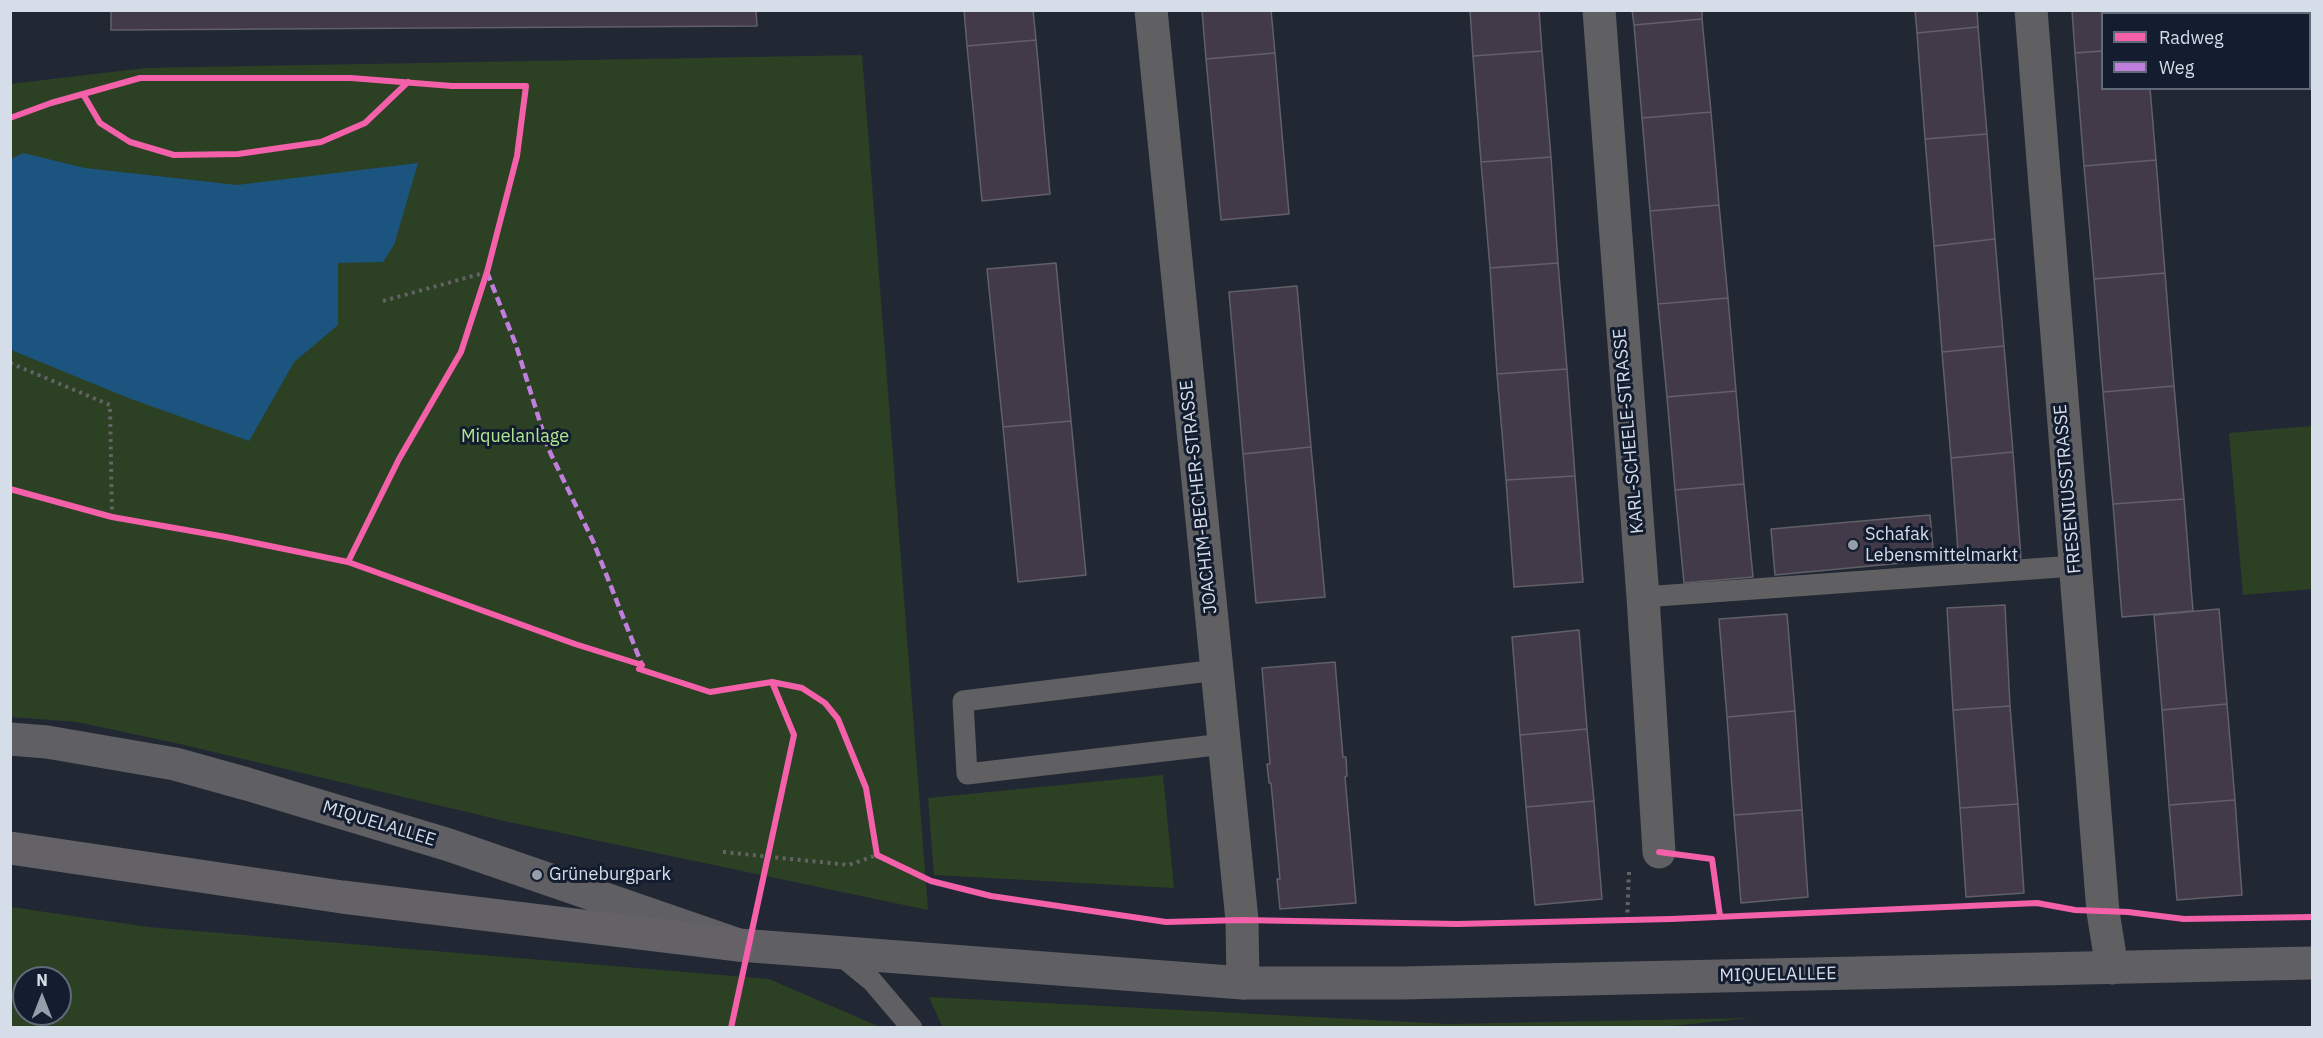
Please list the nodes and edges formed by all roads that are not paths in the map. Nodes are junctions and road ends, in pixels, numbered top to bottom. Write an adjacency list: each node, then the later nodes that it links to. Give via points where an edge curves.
1 (1151, 10): 6 (street, JOACHIM-BECHER-STRASSE)
2 (1599, 10): 5 (street, KARL-SCHEELE-STRASSE)
3 (2031, 10): 4 (street, FRESENIUSSTRASSE)
4 (2074, 566): 5 (lane); 14 (street, FRESENIUSSTRASSE, via 2103,912)
5 (1643, 597): 10 (street, KARL-SCHEELE-STRASSE)
6 (1217, 669): 8 (street, JOACHIM-BECHER-STRASSE); 8 (lane, via 963,701 967,774)
7 (10, 739): 11 (main road, MIQUELALLEE, via 176,764 449,845)
8 (1224, 744): 15 (street, JOACHIM-BECHER-STRASSE, via 1242,920)
9 (10, 848): 11 (highway, via 342,897)
10 (1659, 852)
11 (739, 945): 12 (main road, MIQUELALLEE)
12 (839, 954): 15 (main road, MIQUELALLEE); 16 (lane, via 872,981)
13 (2313, 963): 14 (main road, MIQUELALLEE)
14 (2112, 968): 15 (main road, MIQUELALLEE)
15 (1243, 983)
16 (912, 1028)

